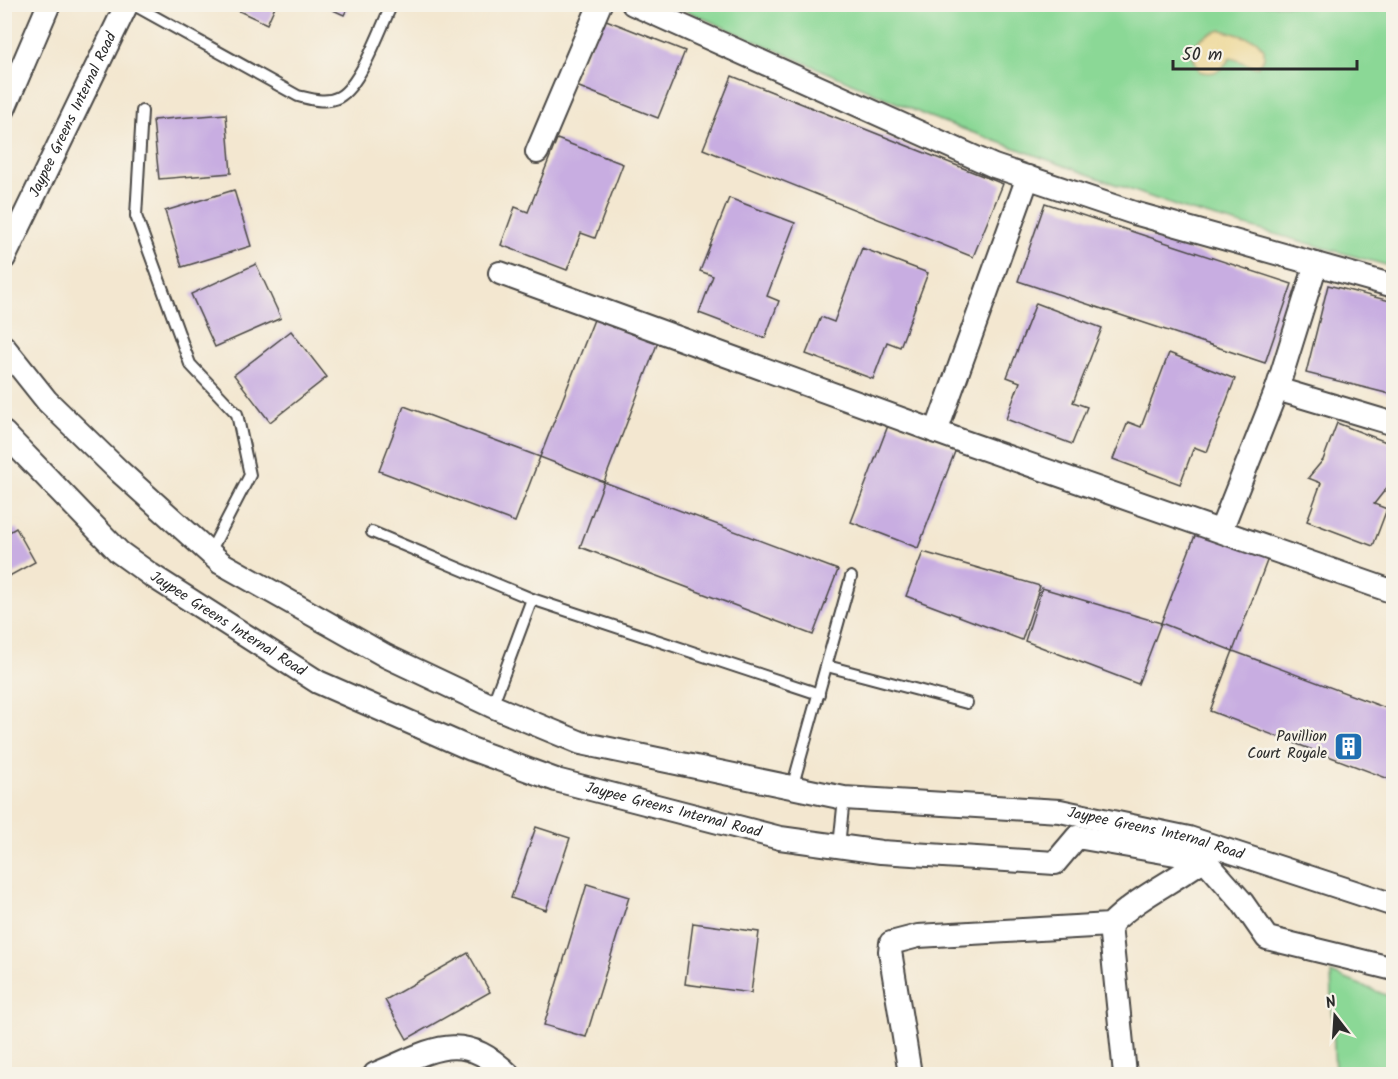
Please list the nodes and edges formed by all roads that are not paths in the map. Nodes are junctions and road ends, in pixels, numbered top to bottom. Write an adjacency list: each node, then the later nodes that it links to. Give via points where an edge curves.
1 (49, 4): 7 (street)
2 (127, 4): 11 (street, Jaypee Greens Internal Road)
3 (132, 4): 4 (lane, via 298,96 319,101 338,98 352,86)
4 (392, 4)
5 (600, 4): 9 (street)
6 (633, 4): 10 (street, via 994,166)
7 (4, 109)
8 (142, 111): 22 (lane, via 136,216 190,364 237,414 250,475)
9 (537, 152)
10 (1028, 177): 12 (street, via 1134,213); 18 (street)
11 (4, 258)
12 (1316, 264): 14 (street); 16 (street)
13 (500, 273): 18 (street)
14 (1394, 286)
15 (4, 347): 22 (street, Jaypee Greens Internal Road, via 47,401)
16 (1277, 389): 17 (street); 20 (street)
17 (1394, 424)
18 (936, 432): 20 (street)
19 (4, 433): 32 (street, Jaypee Greens Internal Road, via 119,552 318,682 471,749 556,780 780,838)
20 (1221, 530): 24 (street)
21 (372, 532): 25 (lane)
22 (210, 552): 29 (street, Jaypee Greens Internal Road, via 221,562 386,656)
23 (851, 577): 26 (lane)
24 (1394, 592)
25 (531, 599): 27 (lane); 29 (lane)
26 (827, 666): 27 (lane); 28 (lane)
27 (819, 694): 30 (lane)
28 (967, 703)
29 (492, 706): 30 (street, Jaypee Greens Internal Road, via 581,742)
30 (792, 788): 31 (street, Jaypee Greens Internal Road)
31 (844, 798): 32 (lane); 34 (street, Jaypee Greens Internal Road, via 1071,813 1189,838)
32 (839, 846): 33 (street, Jaypee Greens Internal Road, via 1055,863 1077,837)
33 (1204, 859): 35 (street, via 1125,910); 36 (street, Jaypee Greens Internal Road, via 1267,938)
34 (1394, 905)
35 (1110, 925): 39 (street, via 918,936 891,943); 40 (street)
36 (1394, 969)
37 (375, 1074): 38 (street, via 440,1048 461,1046 491,1057)
38 (508, 1074)
39 (910, 1074)
40 (1125, 1074)

